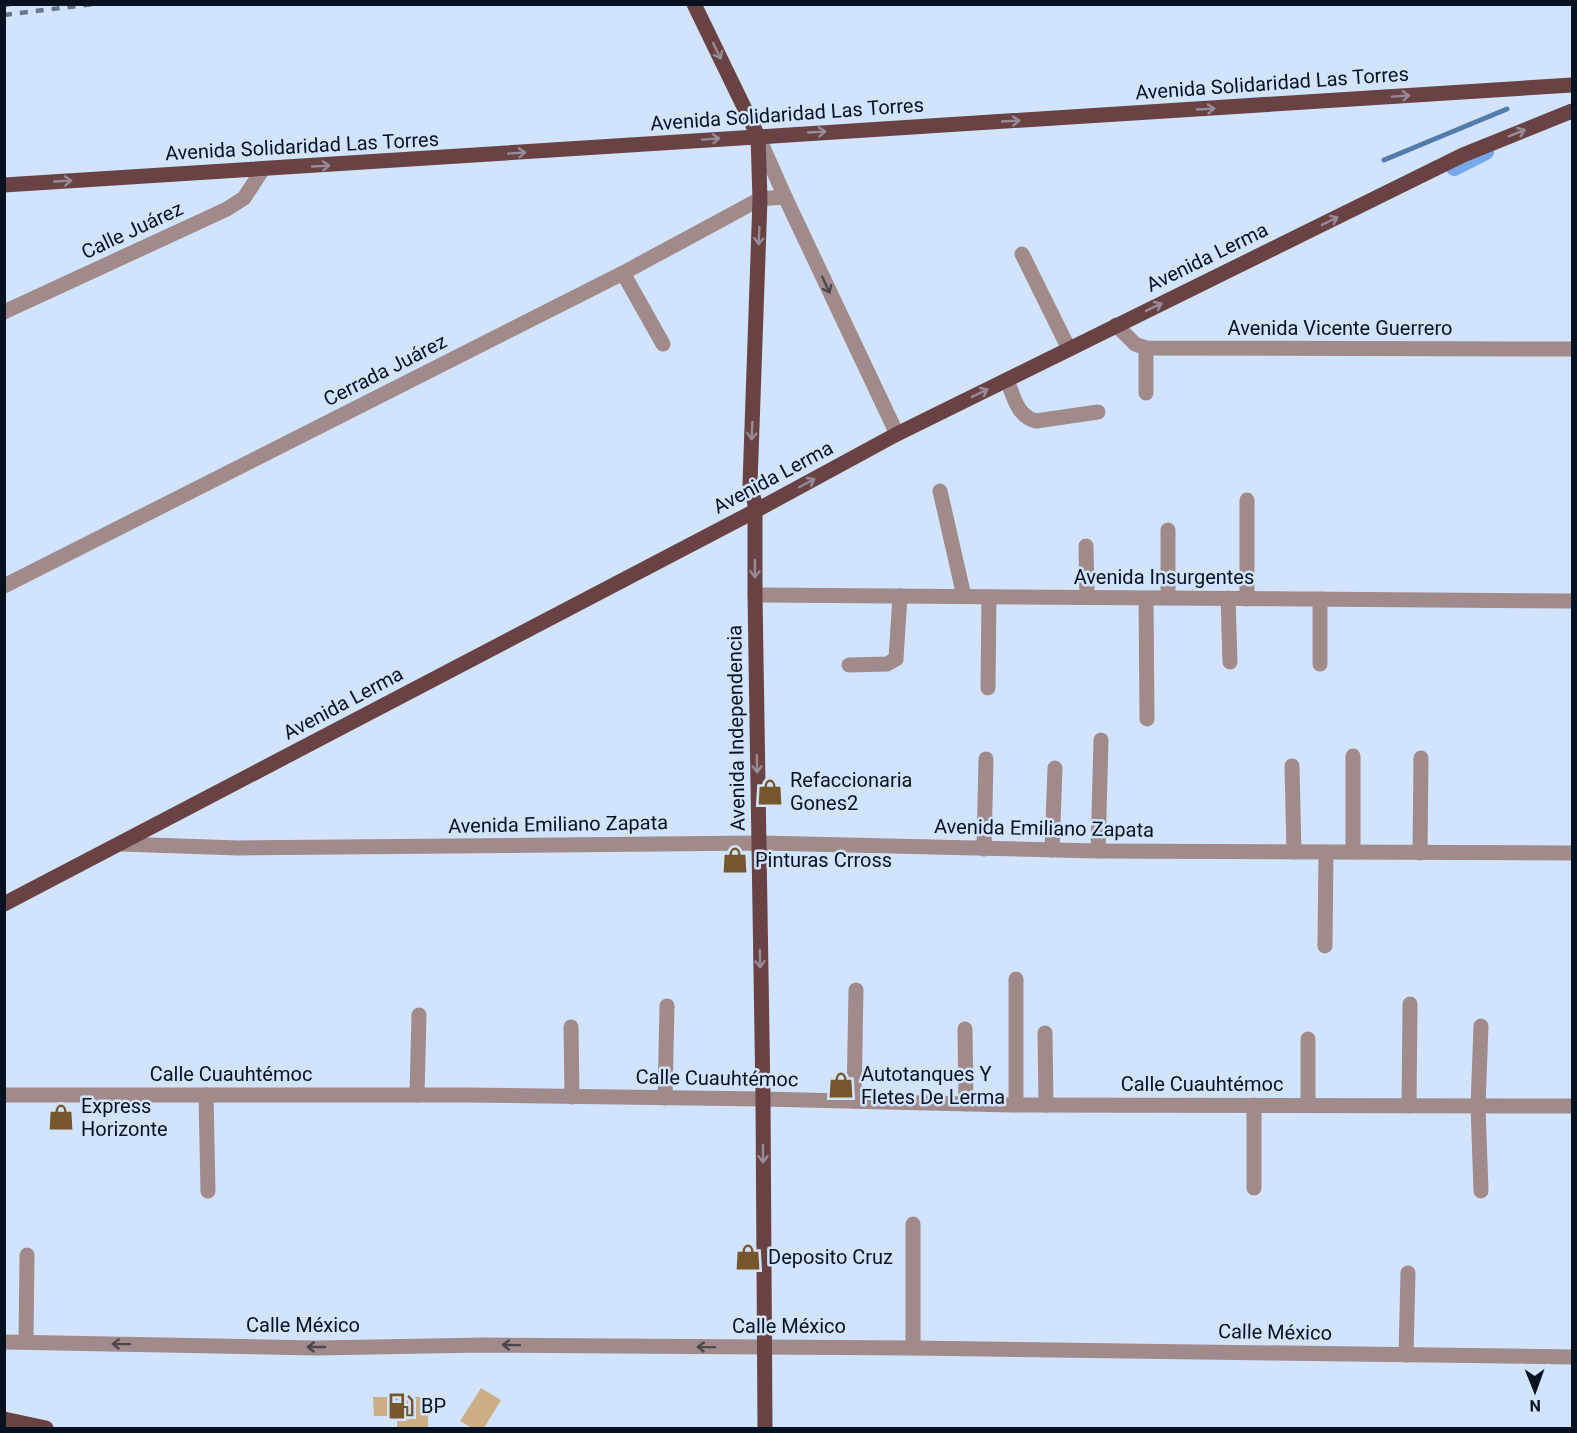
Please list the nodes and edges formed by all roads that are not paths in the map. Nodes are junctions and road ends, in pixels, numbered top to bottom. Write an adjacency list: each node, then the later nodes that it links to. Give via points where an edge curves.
1 (694, 4): 4 (main road, Avenida Independencia, one-way to 4)
2 (1572, 85): 4 (main road, Avenida Solidaridad Las Torres, one-way to 2)
3 (1572, 111): 12 (main road, Avenida Lerma, one-way to 3, via 1463,155)
4 (758, 136): 5 (main road, Avenida Solidaridad Las Torres, one-way to 4); 7 (street, Avenida Independencia); 8 (main road, Avenida Independencia)
5 (263, 169): 6 (main road, Avenida Solidaridad Las Torres, one-way to 5); 11 (street, Calle Juárez, via 244,198 228,209)
6 (4, 185)
7 (785, 197): 8 (street, Cerrada Juárez); 20 (street, Avenida Independencia, one-way to 20)
8 (760, 199): 10 (street, Cerrada Juárez); 23 (main road, Avenida Independencia, one-way to 23, via 750,484)
9 (1022, 254): 15 (street)
10 (623, 273): 13 (street); 26 (street, Cerrada Juárez)
11 (4, 312)
12 (1116, 325): 14 (street, via 1135,344); 15 (main road, Avenida Lerma)
13 (663, 344)
14 (1146, 348): 16 (street, Avenida Vicente Guerrero); 18 (street)
15 (1069, 349): 17 (main road, Avenida Lerma)
16 (1572, 350)
17 (1007, 380): 19 (street, via 1020,413 1027,419); 20 (main road, Avenida Lerma, one-way to 17)
18 (1146, 393)
19 (1098, 411)
20 (893, 425): 23 (main road, Avenida Lerma, one-way to 20)
21 (940, 491): 29 (street)
22 (1247, 500): 35 (street)
23 (755, 507): 27 (main road, Avenida Independencia, one-way to 27); 50 (main road, Avenida Lerma)
24 (1168, 530): 33 (street)
25 (1086, 546): 31 (street)
26 (4, 586)
27 (755, 595): 28 (street, Avenida Insurgentes); 49 (main road, Avenida Independencia, one-way to 49)
28 (900, 596): 29 (street, Avenida Insurgentes); 40 (street, via 896,659 887,664)
29 (964, 596): 30 (street, Avenida Insurgentes)
30 (988, 597): 31 (street, Avenida Insurgentes); 41 (street)
31 (1087, 597): 32 (street, Avenida Insurgentes)
32 (1146, 598): 33 (street, Avenida Insurgentes); 42 (street)
33 (1168, 598): 34 (street, Avenida Insurgentes)
34 (1228, 598): 35 (street, Avenida Insurgentes); 38 (street)
35 (1247, 599): 36 (street, Avenida Insurgentes)
36 (1320, 599): 37 (street, Avenida Insurgentes); 39 (street)
37 (1572, 601)
38 (1230, 662)
39 (1320, 663)
40 (849, 665)
41 (988, 688)
42 (1147, 719)
43 (1101, 740): 53 (street)
44 (1353, 756): 56 (street)
45 (1421, 758): 57 (street)
46 (986, 759): 51 (street)
47 (1292, 766): 54 (street)
48 (1055, 768): 52 (street)
49 (758, 843): 50 (street, Avenida Emiliano Zapata, via 239,848); 51 (street, Avenida Emiliano Zapata); 76 (main road, Avenida Independencia, one-way to 76)
50 (120, 844): 59 (main road, Avenida Lerma)
51 (984, 849): 52 (street, Avenida Emiliano Zapata)
52 (1052, 850): 53 (street, Avenida Emiliano Zapata)
53 (1098, 851): 54 (street, Avenida Emiliano Zapata)
54 (1294, 852): 55 (street, Avenida Emiliano Zapata)
55 (1326, 852): 56 (street, Avenida Emiliano Zapata); 60 (street)
56 (1353, 852): 57 (street, Avenida Emiliano Zapata)
57 (1420, 853): 58 (street, Avenida Emiliano Zapata)
58 (1572, 853)
59 (4, 904)
60 (1325, 946)
61 (1016, 980): 79 (street)
62 (856, 990): 77 (street)
63 (1410, 1004): 83 (street)
64 (667, 1006): 75 (street)
65 (418, 1015): 73 (street)
66 (1481, 1026): 84 (street)
67 (571, 1027): 74 (street)
68 (964, 1029): 78 (street)
69 (1045, 1033): 80 (street)
70 (1308, 1039): 82 (street)
71 (4, 1095): 72 (street, Calle Cuauhtémoc)
72 (206, 1095): 73 (street, Calle Cuauhtémoc); 87 (street)
73 (417, 1095): 74 (street, Calle Cuauhtémoc)
74 (572, 1096): 75 (street, Calle Cuauhtémoc)
75 (665, 1098): 76 (street, Calle Cuauhtémoc)
76 (763, 1099): 77 (street, Calle Cuauhtémoc); 94 (main road, Avenida Independencia, one-way to 94)
77 (854, 1101): 78 (street, Calle Cuauhtémoc)
78 (966, 1104): 79 (street, Calle Cuauhtémoc)
79 (1016, 1105): 80 (street, Calle Cuauhtémoc)
80 (1046, 1105): 81 (street, Calle Cuauhtémoc)
81 (1254, 1105): 82 (street, Calle Cuauhtémoc); 86 (street)
82 (1308, 1105): 83 (street, Calle Cuauhtémoc)
83 (1409, 1106): 84 (street, Calle Cuauhtémoc)
84 (1478, 1106): 85 (street, Calle Cuauhtémoc); 88 (street)
85 (1572, 1106)
86 (1254, 1188)
87 (208, 1191)
88 (1481, 1191)
89 (913, 1224): 95 (street)
90 (27, 1255): 93 (street)
91 (1408, 1273): 96 (street)
92 (4, 1342): 93 (street, Calle México)
93 (26, 1342): 94 (street, Calle México, one-way to 93, via 316,1348)
94 (765, 1347): 95 (street, Calle México); 100 (main road, Avenida Independencia)
95 (914, 1348): 96 (street, Calle México)
96 (1406, 1355): 97 (street, Calle México)
97 (1572, 1357)
98 (4, 1419): 99 (main road)
99 (46, 1428)
100 (765, 1428)

